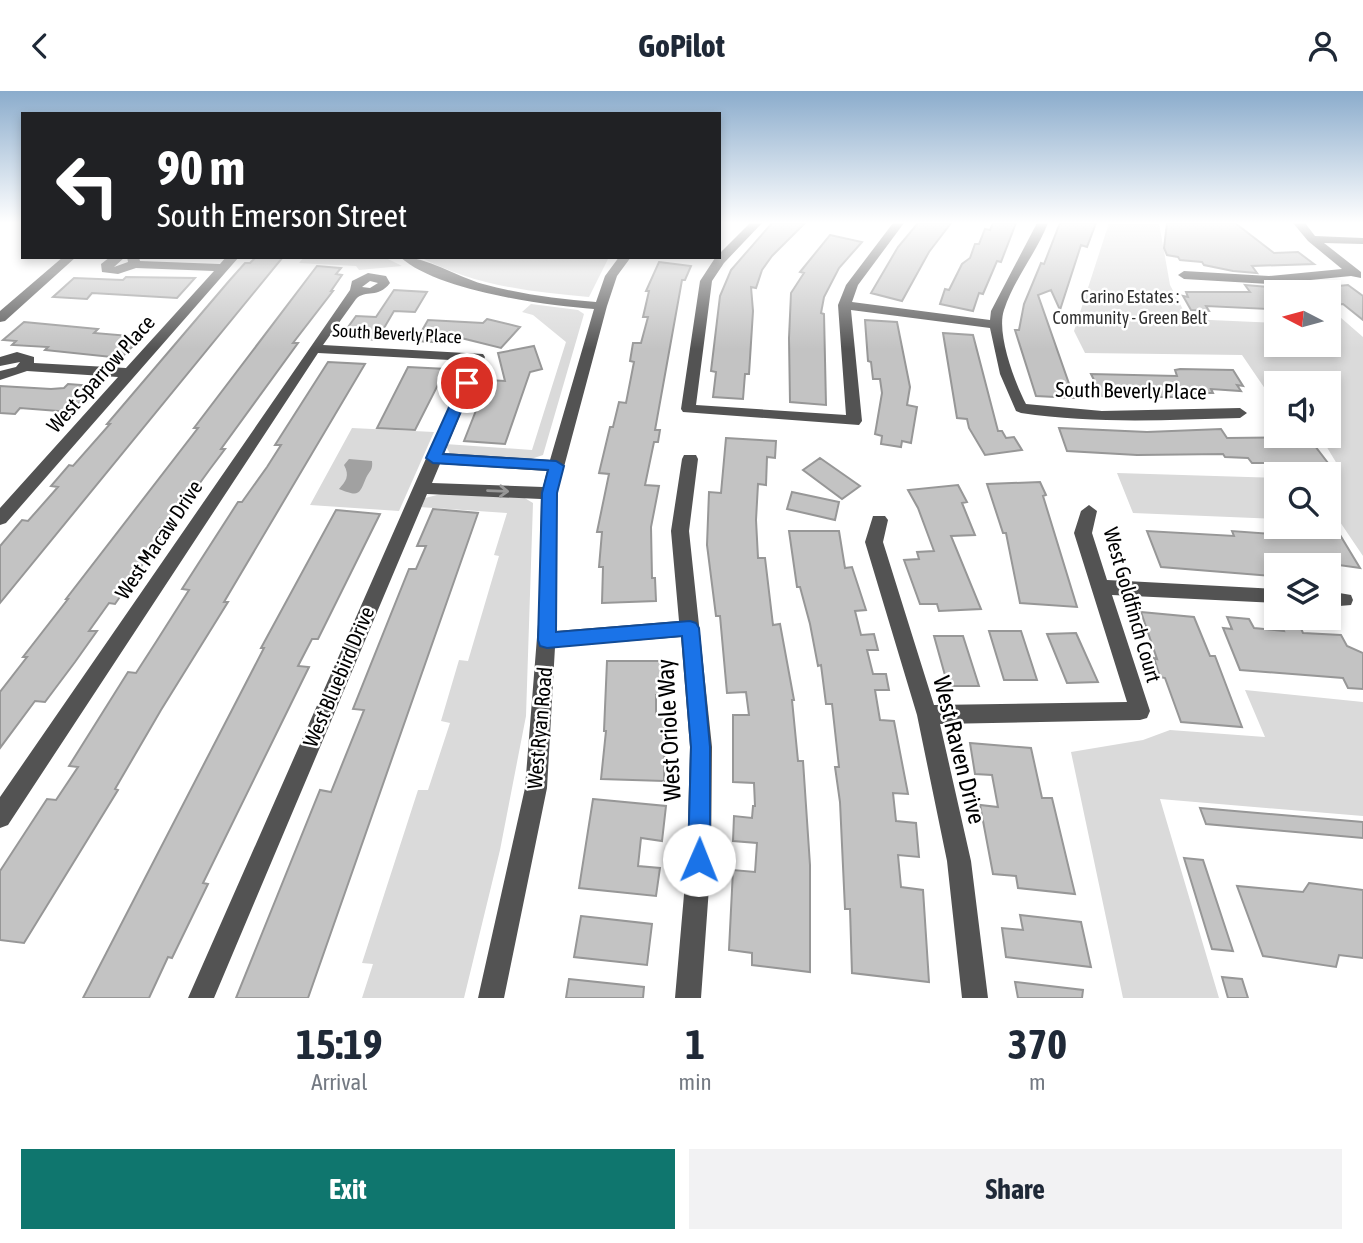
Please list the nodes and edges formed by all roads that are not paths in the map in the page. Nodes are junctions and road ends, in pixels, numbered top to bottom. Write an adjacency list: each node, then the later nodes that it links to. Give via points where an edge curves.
1 (60, 265): 15 (street)
2 (107, 265): 3 (street, via 106,269 119,270)
3 (126, 265)
4 (226, 265): 21 (street, West Sparrow Place)
5 (425, 265): 14 (street, via 475,287)
6 (619, 265): 14 (street, West Ryan Road)
7 (716, 265): 13 (street, via 706,281 688,409 854,421)
8 (867, 265): 13 (street)
9 (1021, 265): 16 (street, via 997,311)
10 (1184, 275): 11 (street, via 1269,280)
11 (1358, 275)
12 (358, 290): 17 (street, West Macaw Drive)
13 (844, 305): 16 (street)
14 (601, 306): 27 (street, West Ryan Road)
15 (0, 318)
16 (995, 325): 23 (street, South Beverly Place, via 1021,408)
17 (314, 349): 18 (street, South Beverly Place); 39 (street, West Macaw Drive)
18 (478, 357): 24 (street, West Bluebird Drive)
19 (0, 362): 20 (street, via 22,356 29,360)
20 (26, 367): 21 (street); 22 (street)
21 (130, 373): 32 (street, West Sparrow Place)
22 (0, 376)
23 (1240, 414)
24 (433, 458): 26 (street); 28 (street, West Bluebird Drive)
25 (690, 459): 36 (street, West Oriole Way, via 680,531)
26 (468, 460): 27 (street); 29 (street)
27 (556, 466): 30 (street, West Ryan Road)
28 (421, 488): 29 (street); 40 (street, West Bluebird Drive)
29 (459, 490): 30 (street, one-way to 30)
30 (549, 493): 37 (street, West Ryan Road)
31 (1089, 512): 34 (street, West Goldfinch Court, via 1083,533)
32 (0, 519)
33 (879, 520): 38 (street, West Raven Drive, via 874,542)
34 (1100, 587): 35 (street); 38 (street, West Goldfinch Court, via 1140,711)
35 (1264, 595)
36 (690, 628): 37 (street); 42 (street, West Oriole Way, via 701,747 699,860)
37 (547, 640): 41 (street, West Ryan Road, via 536,788)
38 (927, 715): 43 (street, West Raven Drive, via 959,861)
39 (0, 817)
40 (201, 998)
41 (491, 998)
42 (688, 998)
43 (975, 998)

